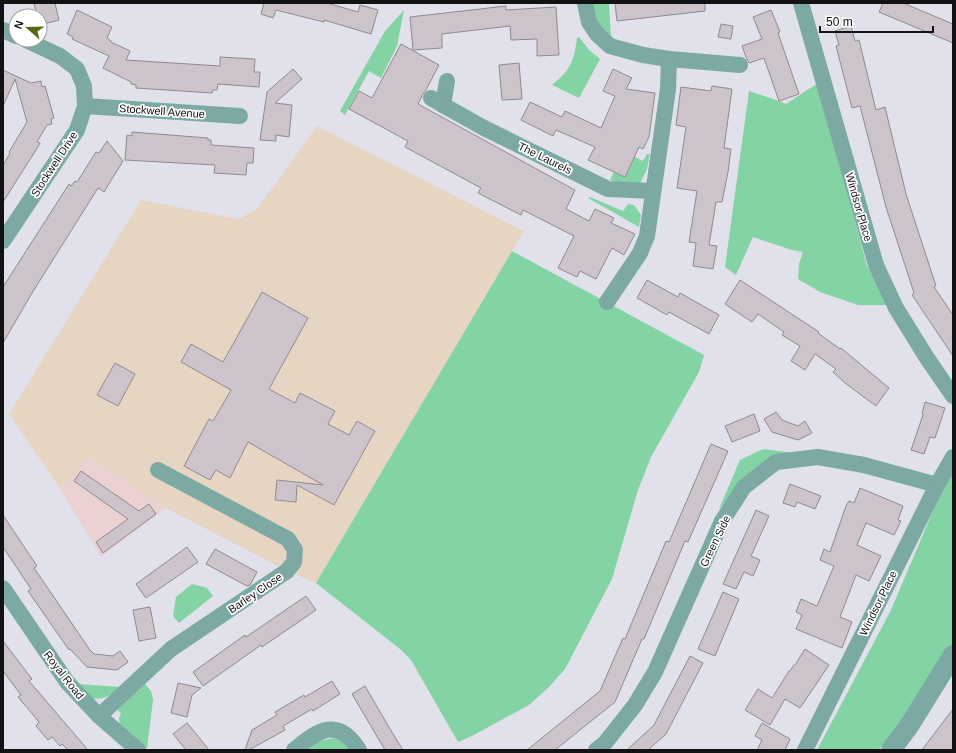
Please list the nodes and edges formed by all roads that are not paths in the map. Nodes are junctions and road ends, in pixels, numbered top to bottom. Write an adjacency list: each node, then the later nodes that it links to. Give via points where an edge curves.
1 (585, 3): 4 (street, via 588,22 610,46)
2 (801, 3): 12 (street, Windsor Place, via 876,265 896,308)
3 (43, 48): 7 (street, Stockwell Drive, via 60,56 77,69 84,86)
4 (669, 59): 5 (street); 9 (street, via 668,89)
5 (740, 65)
6 (447, 81): 9 (street, The Laurels, via 437,101 484,128 608,189)
7 (85, 106): 8 (street, Stockwell Avenue); 10 (street, Stockwell Drive, via 77,130)
8 (240, 116)
9 (653, 191): 11 (street, via 647,236 640,253)
10 (3, 241)
11 (607, 302)
12 (953, 396)
13 (953, 457): 15 (street, Windsor Place)
14 (158, 470): 18 (street, Barley Close, via 288,539 296,550 294,562 287,571 172,650)
15 (937, 485): 22 (street, Green Side, via 864,465 818,457 776,462 744,487 722,521 655,672 635,705); 23 (street, Windsor Place)
16 (3, 588): 18 (street, Royal Road, via 67,682)
17 (953, 655): 24 (street)
18 (99, 716): 19 (street, Royal Road)
19 (138, 750)
20 (294, 750): 21 (street, via 323,730 336,730 345,733)
21 (359, 750)
22 (596, 750)
23 (806, 750)
24 (891, 750)

